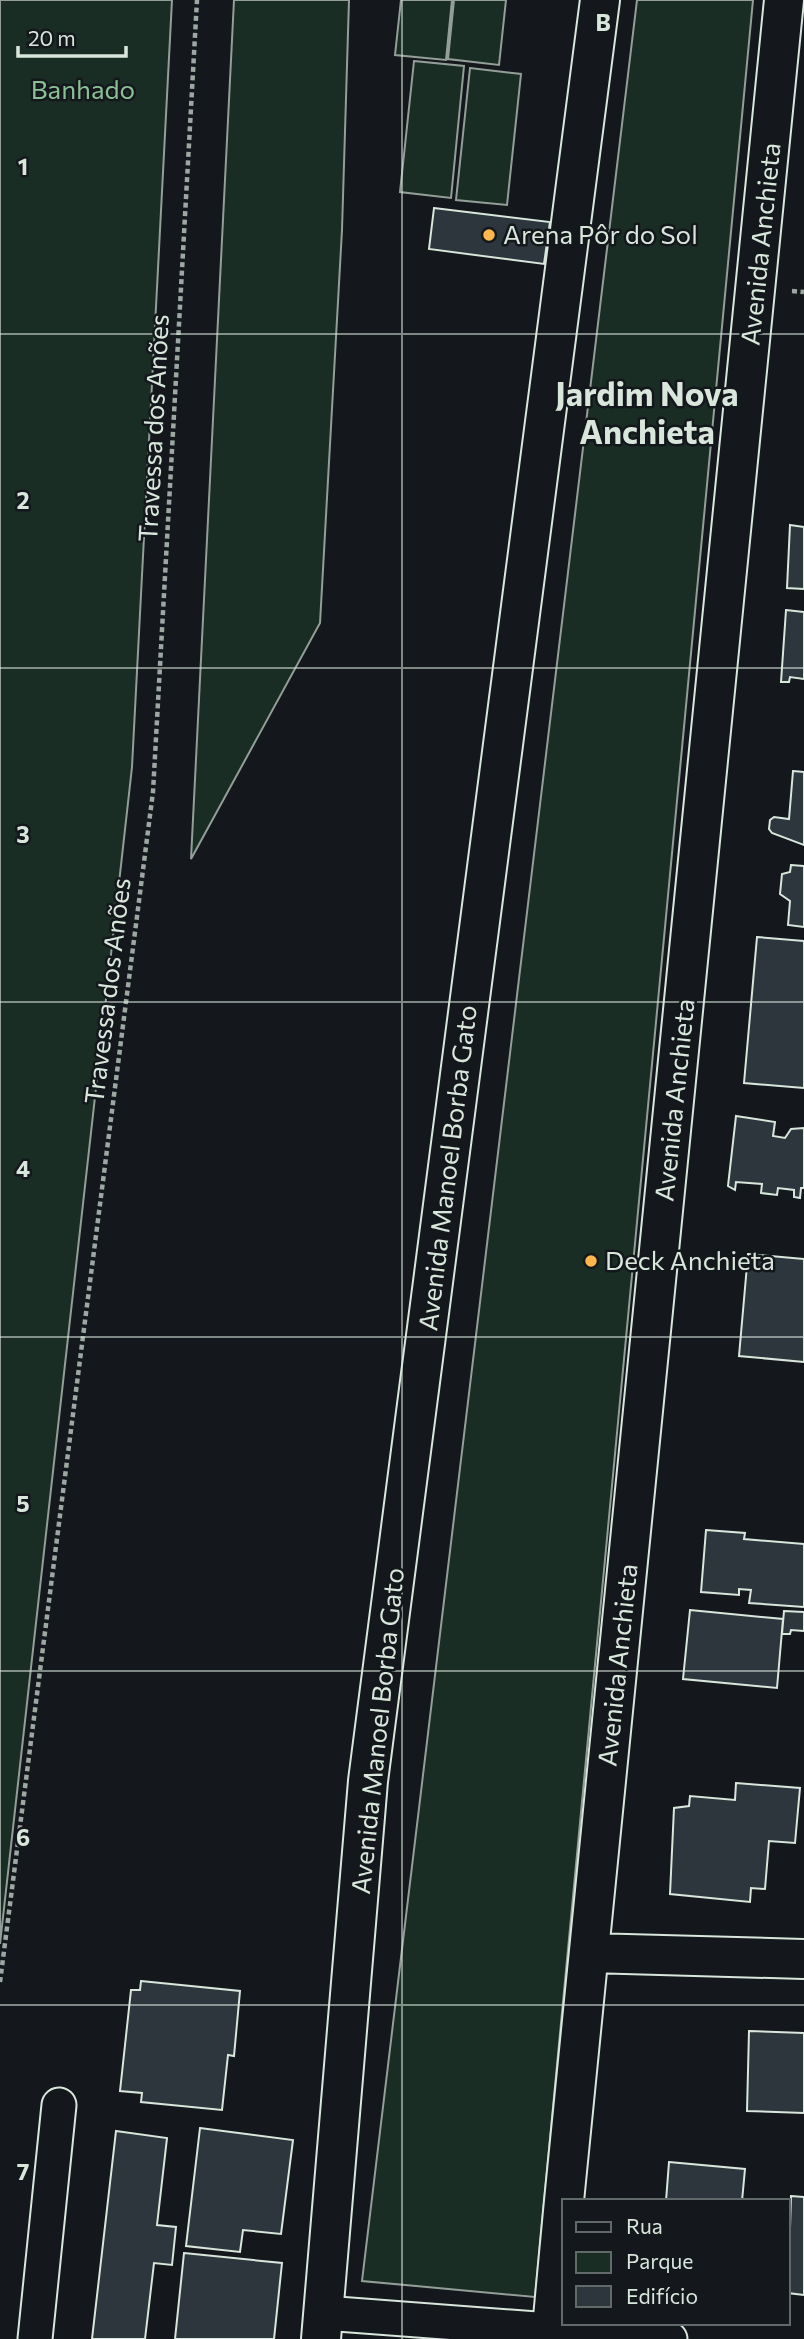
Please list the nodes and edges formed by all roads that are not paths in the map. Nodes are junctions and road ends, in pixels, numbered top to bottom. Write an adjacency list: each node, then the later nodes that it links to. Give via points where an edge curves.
1 (600, 0): 8 (main road, Avenida Manoel Borba Gato, via 368,1781)
2 (784, 0): 3 (main road, Avenida Anchieta)
3 (590, 1953): 4 (main road); 6 (main road, Avenida Anchieta)
4 (804, 1959)
5 (59, 2105): 10 (street)
6 (564, 2199)
7 (562, 2222): 9 (main road, Avenida Anchieta)
8 (322, 2326): 9 (street)
9 (551, 2335): 11 (street)
10 (35, 2339)
11 (670, 2339)

